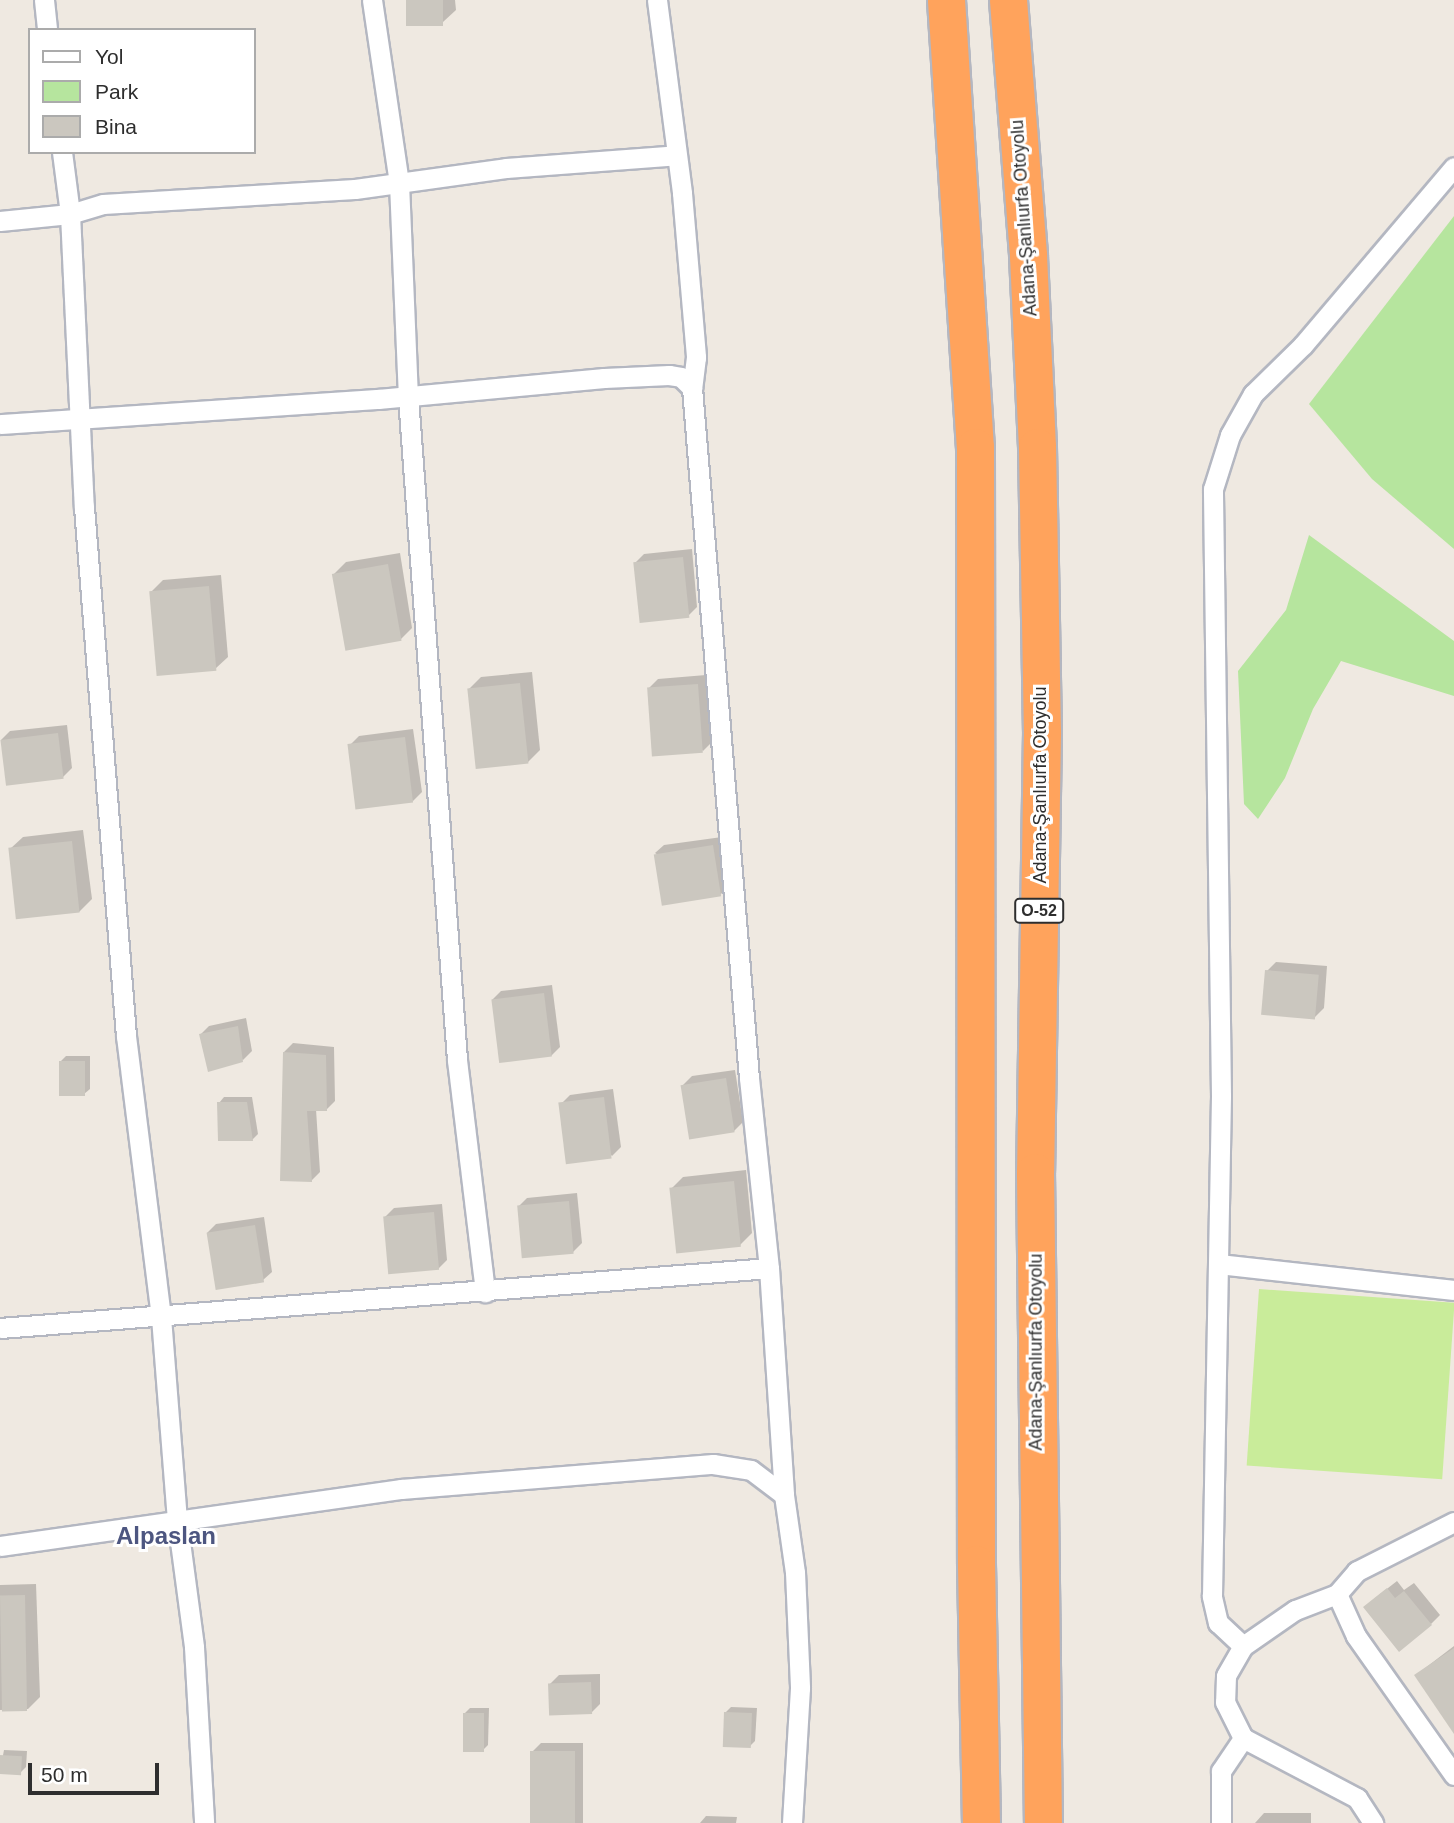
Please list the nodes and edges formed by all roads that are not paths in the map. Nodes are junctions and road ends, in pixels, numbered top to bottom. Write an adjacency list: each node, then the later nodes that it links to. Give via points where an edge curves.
1 (44, 0): 6 (street)
2 (372, 0): 10 (street)
3 (657, 0): 8 (street)
4 (946, 0): 33 (highway, via 975,447 976,1550)
5 (1008, 0): 34 (highway, Adana-Şanlıurfa Otoyolu / O-52, via 1037,447 1042,732 1035,1200)
6 (47, 28)
7 (62, 154): 11 (street)
8 (677, 155): 10 (street, via 506,168); 13 (street, via 696,357)
9 (1454, 167): 17 (street, via 1303,345 1253,394 1230,435 1213,489)
10 (400, 183): 11 (street, via 103,204); 14 (street)
11 (70, 215): 12 (street); 15 (street)
12 (0, 221)
13 (692, 388): 14 (street, via 681,377 669,374); 18 (street)
14 (408, 397): 15 (street); 20 (street, via 457,1060)
15 (79, 418): 16 (street); 21 (street, via 126,1036)
16 (0, 424)
17 (1219, 1264): 19 (street); 28 (street, via 1212,1596 1217,1623)
18 (769, 1268): 20 (street); 23 (street)
19 (1454, 1290)
20 (485, 1292): 21 (street)
21 (161, 1317): 22 (street); 24 (street)
22 (0, 1328)
23 (784, 1495): 24 (street, via 751,1470 713,1464 401,1489 273,1510); 32 (street, via 795,1572 800,1688)
24 (177, 1519): 26 (street); 31 (street, via 194,1647)
25 (1454, 1522): 27 (street, via 1357,1571)
26 (5, 1543)
27 (1337, 1594): 28 (street, via 1295,1610); 30 (street, via 1356,1636)
28 (1243, 1646): 29 (street, via 1230,1665 1224,1689 1229,1715)
29 (1243, 1738): 35 (street, via 1221,1772); 36 (street, via 1357,1798)
30 (1454, 1775)
31 (204, 1823)
32 (792, 1823)
33 (981, 1823)
34 (1043, 1823)
35 (1221, 1823)
36 (1373, 1823)

